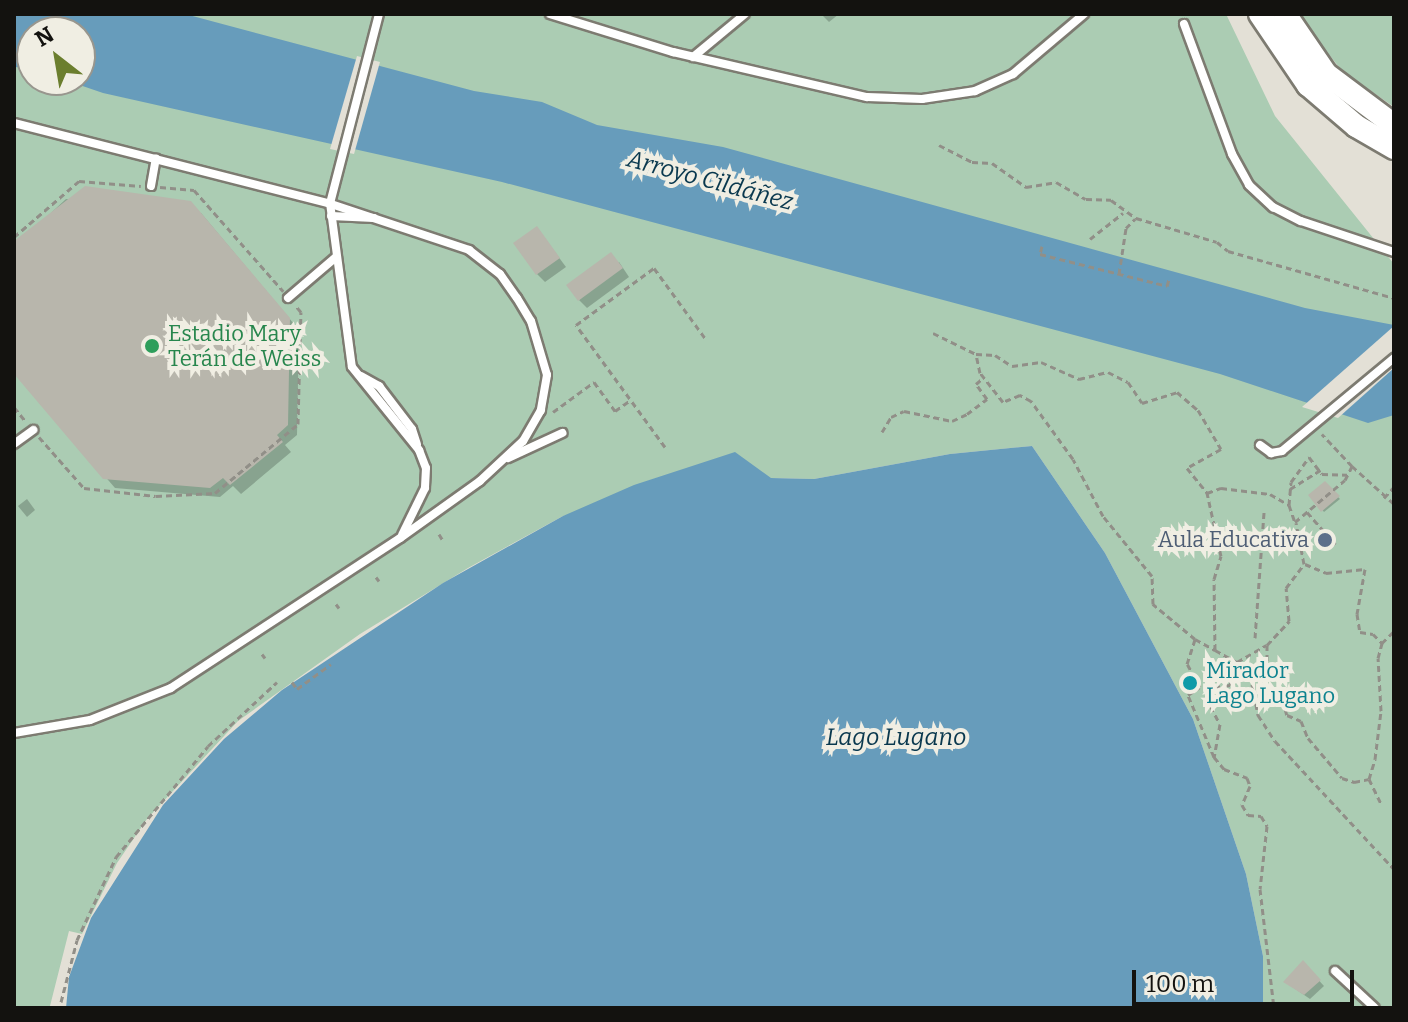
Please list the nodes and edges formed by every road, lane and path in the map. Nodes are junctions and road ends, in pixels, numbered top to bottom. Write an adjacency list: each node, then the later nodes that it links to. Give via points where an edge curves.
1 (550, 14): 8 (lane)
2 (745, 14): 8 (lane)
3 (1084, 14): 8 (lane, via 1013,74 975,91 922,99 867,97)
4 (1260, 14): 12 (main road, via 1308,85 1356,126)
5 (1285, 14): 10 (main road, via 1326,74)
6 (378, 19): 15 (lane)
7 (1184, 24): 23 (lane, via 1232,154 1249,185 1273,207 1301,221)
8 (693, 57)
9 (15, 123): 13 (lane)
10 (1394, 125)
11 (939, 145): 16 (path, via 972,162 992,163 1026,187 1056,182 1086,199 1111,200)
12 (1394, 148)
13 (156, 158): 14 (lane); 15 (lane)
14 (151, 186): 20 (path, via 79,181); 27 (path, via 194,190)
15 (330, 203): 17 (lane); 18 (lane)
16 (1123, 213): 19 (path); 21 (path)
17 (331, 216): 18 (lane, via 353,221); 24 (lane)
18 (379, 217): 43 (lane, via 469,250 500,274 531,321 547,375 541,410 523,441)
19 (1136, 218): 25 (path, via 1126,228); 28 (path, via 1217,242 1228,251)
20 (14, 237)
21 (1090, 239)
22 (1042, 246): 25 (path, via 1040,254)
23 (1394, 252)
24 (336, 257): 27 (lane); 56 (lane, via 352,367 419,450 425,488)
25 (1119, 274): 26 (path, via 1167,286)
26 (1169, 279)
27 (288, 298): 37 (path, via 301,312 298,424 215,493 156,496 84,488)
28 (1394, 298)
29 (933, 333): 31 (path)
30 (705, 338): 34 (path, via 654,268 576,325)
31 (976, 354): 33 (path); 49 (path, via 995,355 1012,366 1041,362 1079,379 1108,372 1128,382 1142,403 1177,392 1198,410 1221,449 1187,468)
32 (1394, 358): 36 (lane)
33 (983, 378): 38 (path, via 976,384 987,399 967,414 952,421 904,411 891,417); 61 (path, via 1003,402 1020,395 1031,401 1073,459 1103,516 1152,576 1153,604)
34 (631, 400): 39 (path, via 615,411 594,382 548,415); 42 (path)
35 (14, 407): 37 (path)
36 (1318, 422): 41 (lane, via 1282,451 1271,453); 44 (path)
37 (33, 430): 40 (lane)
38 (882, 432)
39 (562, 433): 43 (lane)
40 (14, 444)
41 (1260, 445)
42 (665, 447)
43 (500, 462): 56 (lane)
44 (1352, 466): 46 (path); 50 (path)
45 (1320, 470): 46 (path); 48 (path); 48 (path, via 1309,457)
46 (1348, 476): 54 (path)
47 (1394, 487): 50 (path)
48 (1290, 489): 52 (path)
49 (1207, 493): 52 (path, via 1236,489 1270,494); 64 (path, via 1221,556 1214,579)
50 (1384, 498): 51 (path)
51 (1394, 504)
52 (1289, 505): 55 (path)
53 (1264, 511): 60 (path)
54 (1307, 512): 55 (path); 57 (path)
55 (1295, 522): 58 (path)
56 (400, 538): 72 (lane, via 171,688 90,720)
57 (1335, 544)
58 (1304, 564): 62 (path, via 1326,573 1365,569 1357,614 1360,632 1373,634); 63 (path, via 1286,588 1289,621)
59 (1394, 631): 62 (path)
60 (1255, 638)
61 (1195, 639): 64 (path); 70 (path, via 1187,664)
62 (1382, 643): 74 (path, via 1376,679 1381,711)
63 (1267, 645): 65 (path); 74 (path, via 1267,666 1278,680 1287,715 1301,721 1308,738 1342,778)
64 (1215, 650): 65 (path)
65 (1237, 662): 71 (path, via 1230,685)
66 (331, 664): 68 (path, via 297,689)
67 (277, 682): 78 (path, via 208,746 116,857 77,940)
68 (292, 682)
69 (1252, 684): 76 (path, via 1258,715 1275,741)
70 (1200, 687): 71 (path); 73 (path, via 1188,695)
71 (1212, 688): 73 (path, via 1206,697 1220,724)
72 (14, 733)
73 (1214, 757): 79 (path, via 1224,769 1247,778 1242,805 1267,826 1260,889)
74 (1369, 779): 75 (path)
75 (1381, 804)
76 (1394, 869)
77 (1335, 971): 80 (lane)
78 (61, 1002)
79 (1274, 1008)
80 (1375, 1008)

